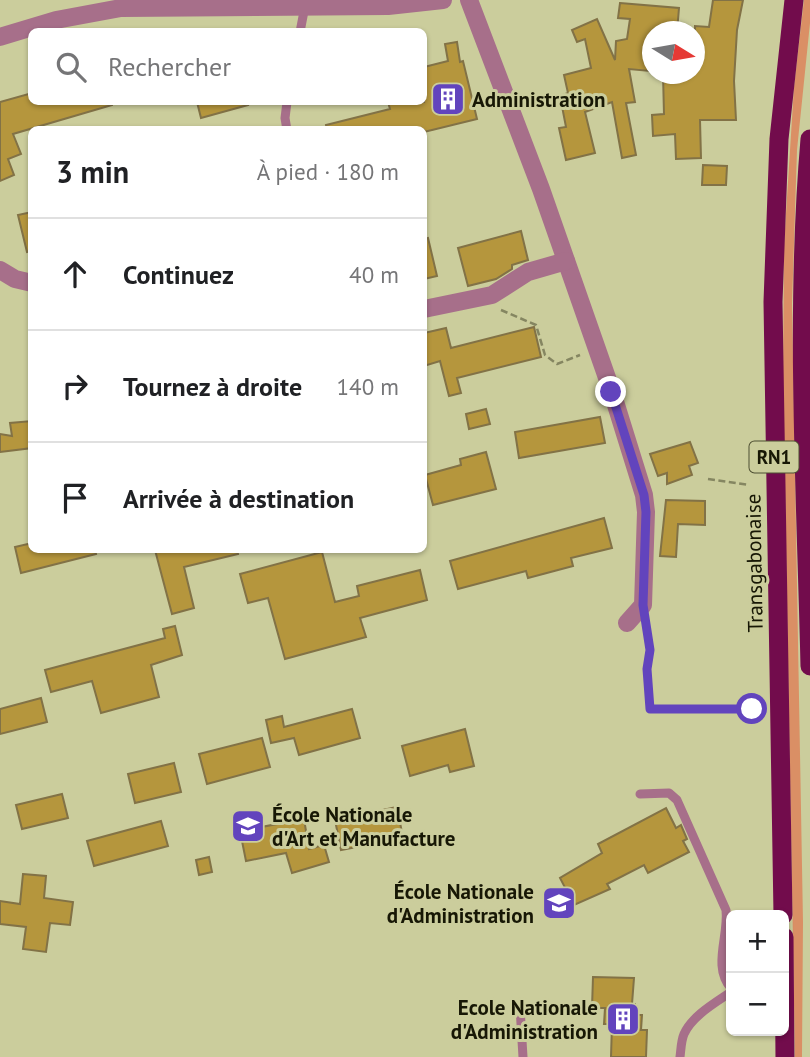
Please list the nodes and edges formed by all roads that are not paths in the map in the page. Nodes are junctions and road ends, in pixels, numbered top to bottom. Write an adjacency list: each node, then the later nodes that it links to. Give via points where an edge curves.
1 (443, 0): 5 (street, via 388,6)
2 (469, 0): 13 (street)
3 (794, 0): 21 (highway, Transgabonaise / RN1, via 779,139 773,315)
4 (121, 4): 5 (street); 7 (street)
5 (304, 4): 8 (lane)
6 (28, 28): 9 (street)
7 (30, 28)
8 (301, 28)
9 (0, 37)
10 (287, 105): 11 (lane)
11 (286, 126)
12 (810, 139): 17 (highway, RN1, via 804,246)
13 (566, 261): 16 (street, via 528,272 492,295); 18 (street, via 644,495 643,605)
14 (0, 270): 15 (street)
15 (28, 282)
16 (427, 308)
17 (807, 436): 19 (highway, RN1)
18 (627, 623)
19 (810, 666)
20 (640, 794): 23 (lane, via 669,793 677,800 726,910 728,926 722,952)
21 (783, 910)
22 (784, 973): 28 (highway)
23 (726, 983)
24 (726, 994): 27 (lane, via 689,1026)
25 (520, 1007): 26 (lane)
26 (523, 1057)
27 (680, 1057)
28 (785, 1057)

